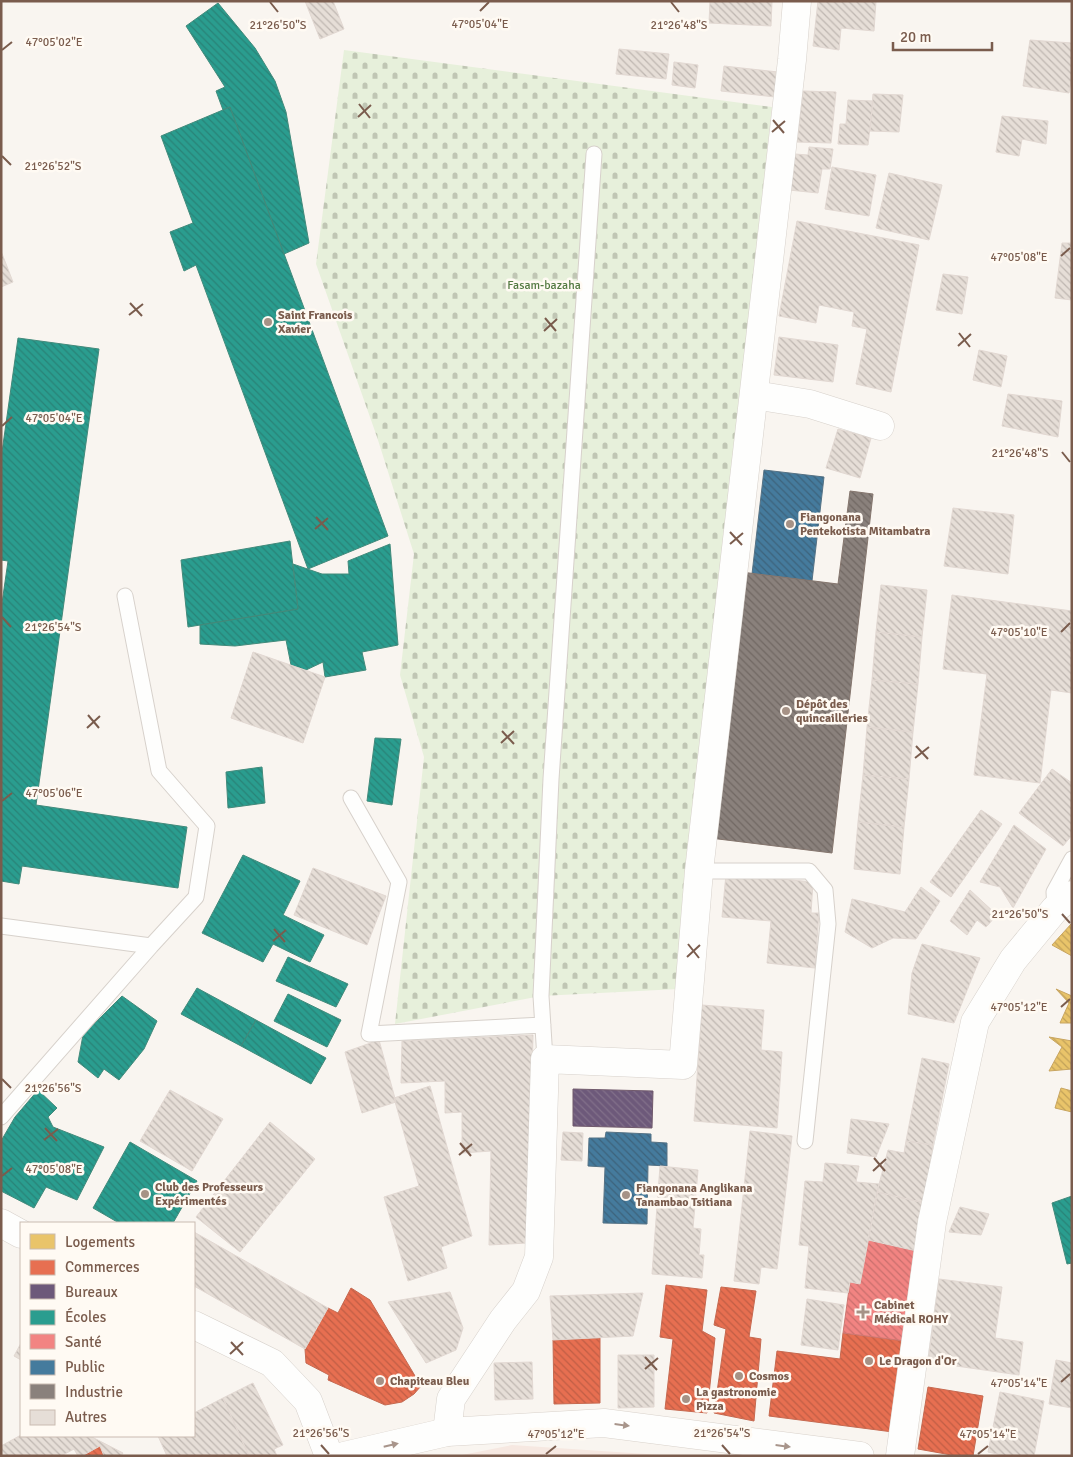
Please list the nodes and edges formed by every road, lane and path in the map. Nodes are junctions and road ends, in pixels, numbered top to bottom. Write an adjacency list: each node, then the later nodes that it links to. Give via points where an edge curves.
1 (796, 1): 3 (street)
2 (594, 154): 12 (lane, via 551,779 541,996)
3 (754, 395): 4 (street, via 810,404); 8 (street)
4 (880, 426)
5 (124, 596): 11 (lane, via 159,771 207,826 196,897)
6 (351, 798): 12 (lane, via 399,882 369,1034)
7 (1072, 859): 9 (lane, via 1054,892)
8 (699, 871): 13 (street, via 683,1065); 15 (lane, via 809,872 825,890 828,924)
9 (1063, 902): 23 (street, via 1013,960 975,1022 932,1222)
10 (1, 926): 11 (lane)
11 (151, 946): 14 (lane)
12 (543, 1025): 13 (lane)
13 (545, 1059): 19 (street, via 539,1257 526,1291 451,1399)
14 (1, 1117)
15 (805, 1141)
16 (1, 1223): 17 (street)
17 (20, 1233)
18 (195, 1325): 20 (street, via 272,1363 308,1401)
19 (447, 1432): 21 (street, one-way to 19); 22 (street, one-way to 22, via 604,1423)
20 (329, 1456)
21 (344, 1456)
22 (860, 1456)
23 (900, 1456)

